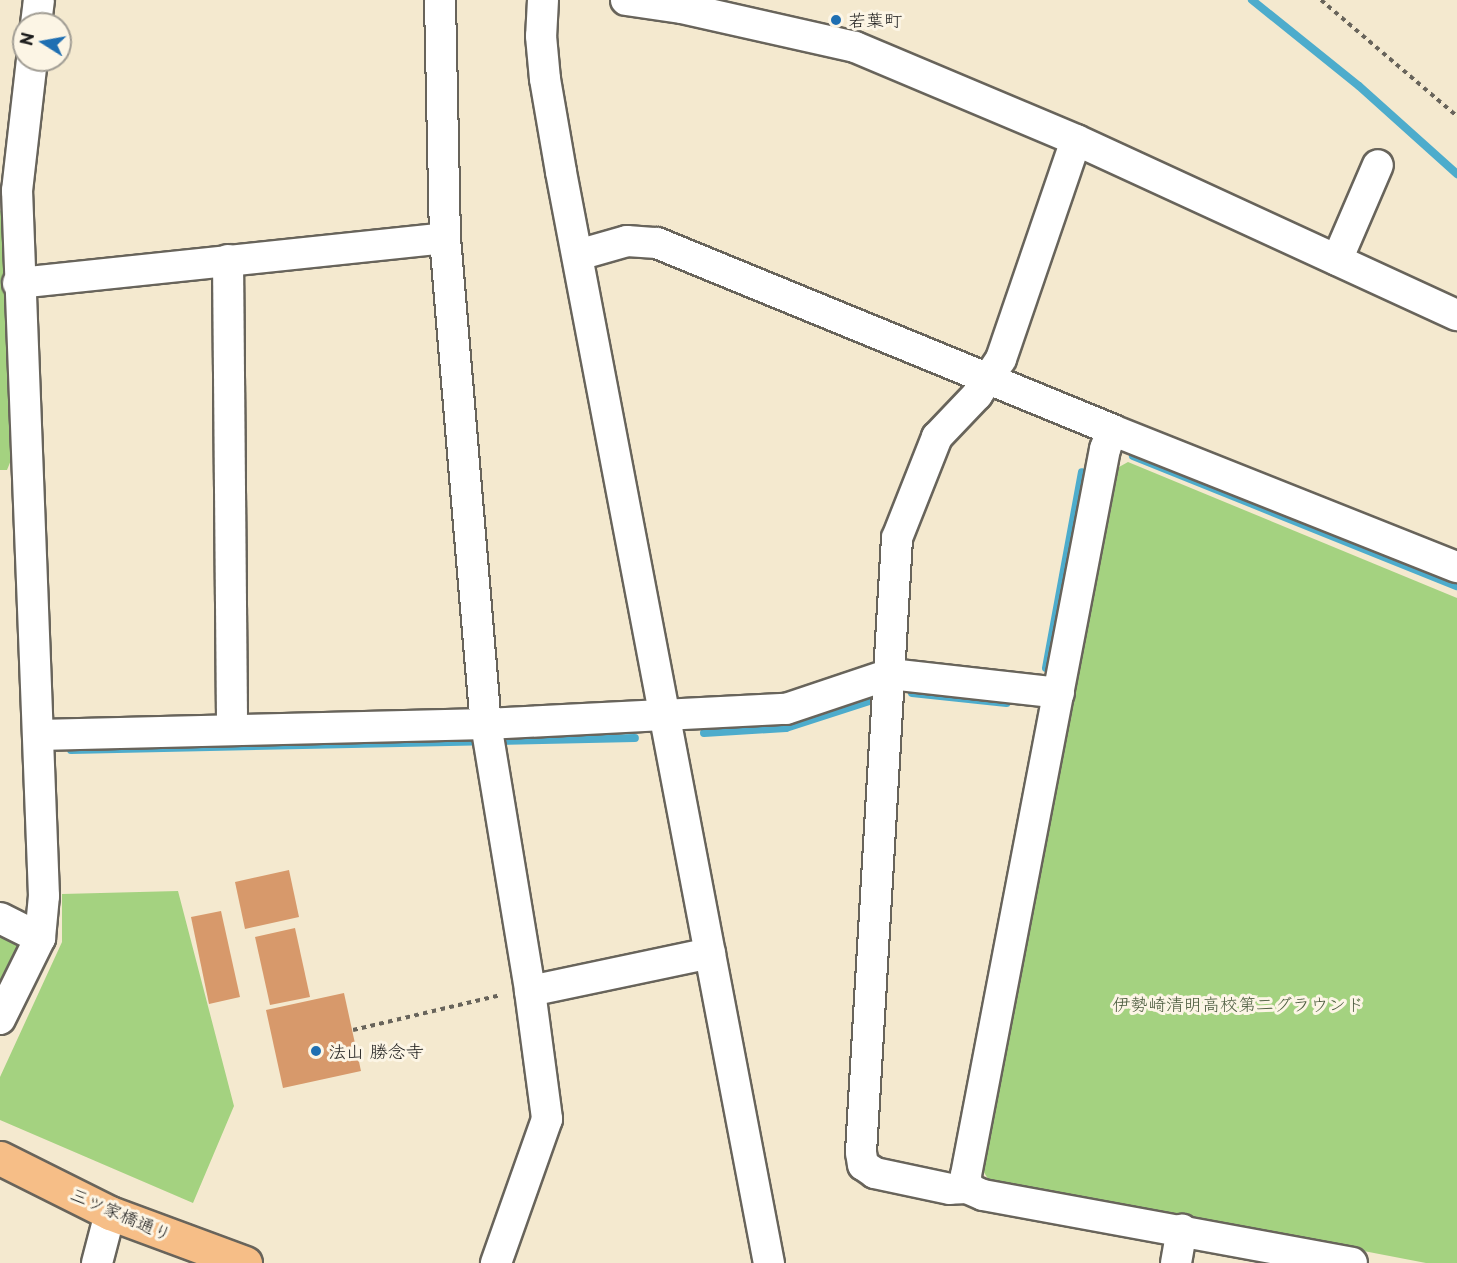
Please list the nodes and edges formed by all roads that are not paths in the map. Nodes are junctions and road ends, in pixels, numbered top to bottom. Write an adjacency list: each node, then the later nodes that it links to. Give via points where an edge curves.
1 (440, 0): 9 (street)
2 (543, 0): 10 (street, via 545,79)
3 (626, 0): 4 (street)
4 (708, 7): 6 (street, via 855,47)
5 (30, 72): 8 (street)
6 (1076, 140): 12 (street); 15 (street, via 1001,359)
7 (1378, 165): 12 (street)
8 (8, 191): 13 (street)
9 (445, 238): 11 (street); 22 (street)
10 (578, 255): 15 (street, via 627,242 657,243); 21 (street)
11 (228, 260): 13 (street); 23 (street)
12 (1337, 260): 14 (street)
13 (18, 283): 17 (street)
14 (1457, 315)
15 (989, 378): 16 (street); 19 (street, via 937,437 900,528)
16 (1112, 430): 18 (street); 20 (street, via 1105,449)
17 (13, 480): 24 (street)
18 (1457, 567)
19 (890, 674): 20 (street); 21 (street, via 786,709); 31 (street, via 861,1152 863,1165 875,1173 950,1189)
20 (1059, 693): 31 (street, via 966,1175)
21 (663, 715): 22 (street); 27 (street)
22 (486, 724): 23 (street); 28 (street)
23 (232, 730): 24 (street)
24 (39, 735): 26 (street, via 44,896)
25 (0, 918): 26 (street)
26 (40, 938): 29 (street)
27 (710, 953): 28 (street); 37 (street)
28 (530, 992): 36 (street, via 547,1119)
29 (0, 1019)
30 (0, 1158): 32 (main road, 三ツ家橋通り)
31 (968, 1188): 33 (street, via 983,1195)
32 (111, 1213): 34 (street); 35 (main road, 三ツ家橋通り)
33 (1182, 1230): 38 (street); 39 (street)
34 (97, 1263)
35 (245, 1263)
36 (496, 1263)
37 (769, 1263)
38 (1176, 1263)
39 (1352, 1263)

